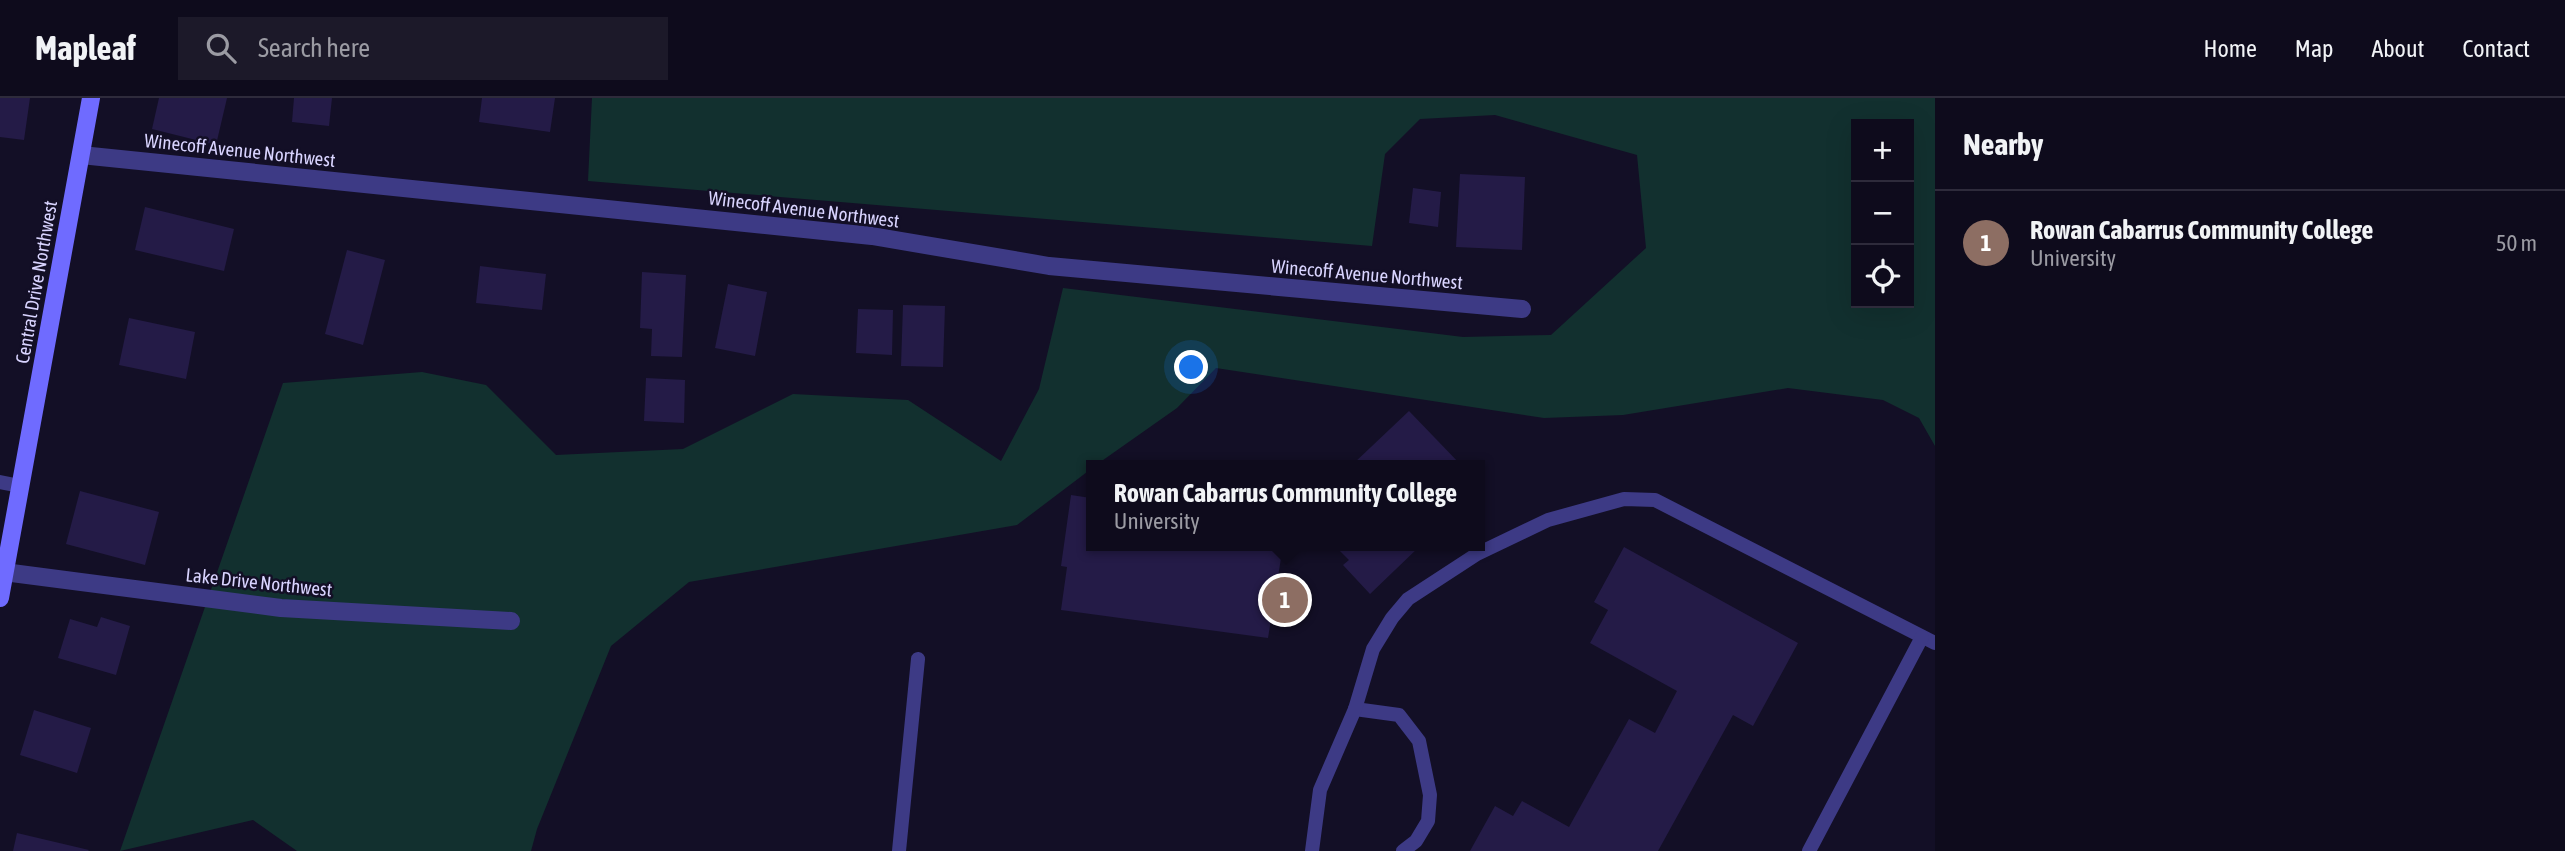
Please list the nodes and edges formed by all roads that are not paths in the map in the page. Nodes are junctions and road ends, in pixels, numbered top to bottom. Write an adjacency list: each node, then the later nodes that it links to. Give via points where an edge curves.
1 (91, 98): 2 (street, Central Drive Northwest)
2 (81, 155): 3 (street, Winecoff Avenue Northwest, via 872,236 1049,266); 5 (street, Central Drive Northwest)
3 (1522, 309)
4 (0, 482): 5 (lane)
5 (20, 486): 8 (street, Central Drive Northwest)
6 (1485, 550): 11 (lane, via 1548,520 1624,499 1655,500)
7 (1483, 551): 13 (lane, via 1408,599 1392,618 1374,649)
8 (5, 572): 9 (street, Central Drive Northwest); 10 (street, Lake Drive Northwest, via 281,608)
9 (0, 598)
10 (511, 621)
11 (1928, 640): 17 (lane)
12 (918, 659): 14 (lane)
13 (1355, 709): 15 (lane, via 1320,790); 16 (lane, via 1399,715 1419,741 1430,796 1428,821 1416,841)
14 (899, 851)
15 (1312, 851)
16 (1403, 851)
17 (1809, 851)

